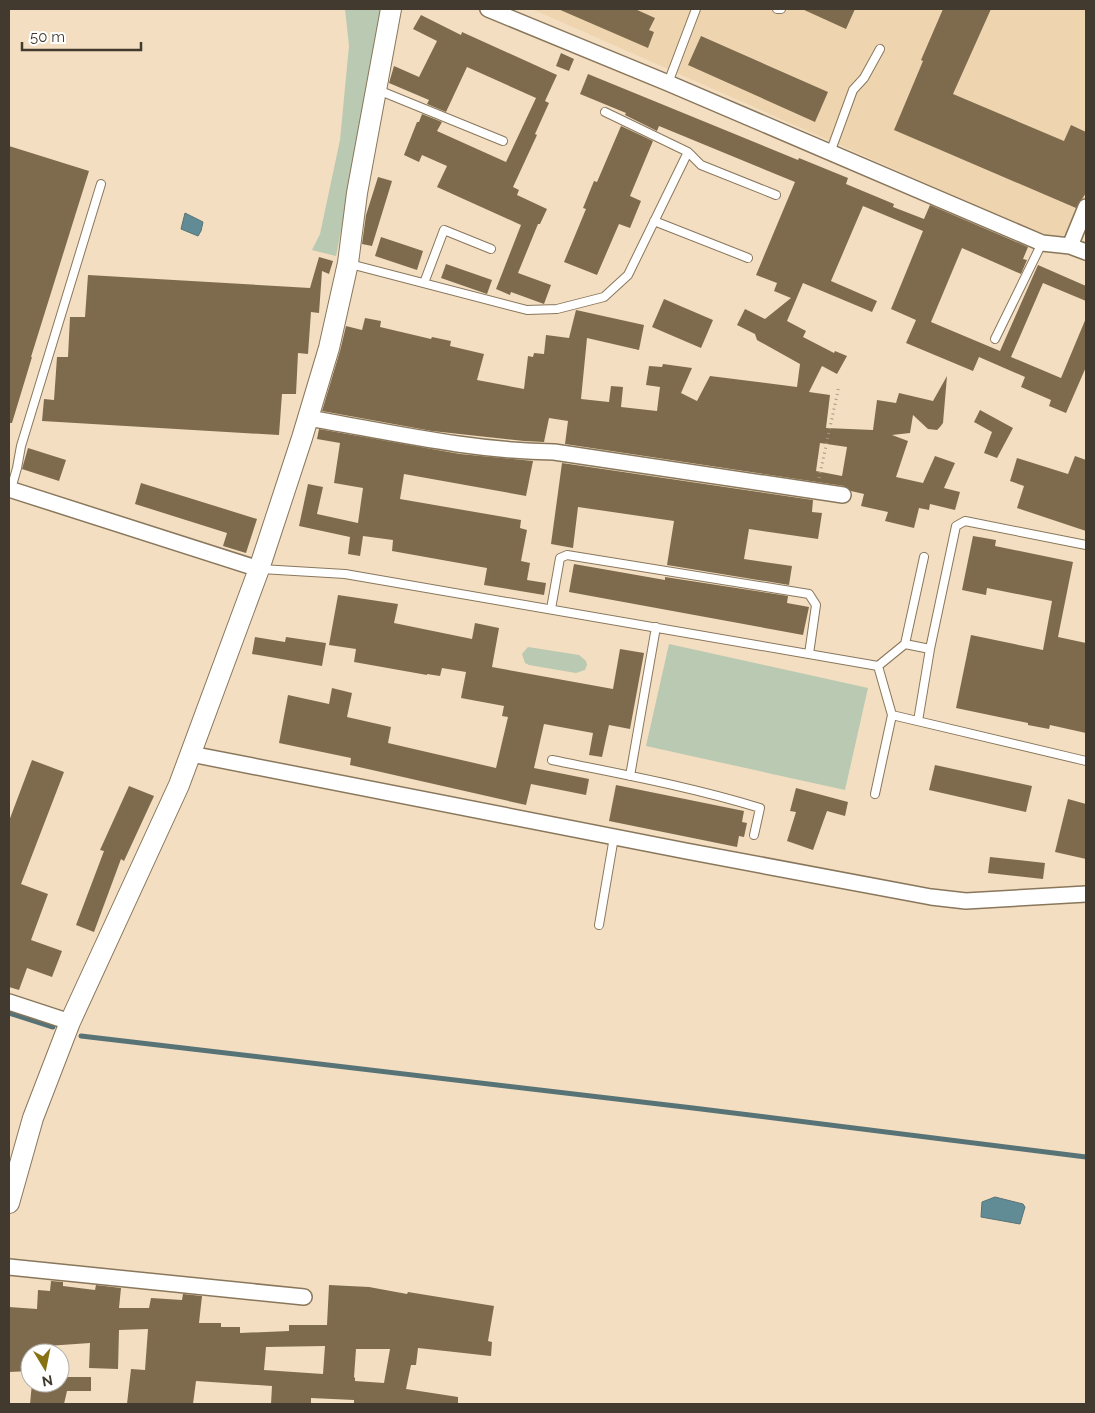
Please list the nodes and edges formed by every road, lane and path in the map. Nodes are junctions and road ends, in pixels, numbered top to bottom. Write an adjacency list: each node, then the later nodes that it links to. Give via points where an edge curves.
1 (391, 9): 8 (street)
2 (488, 9): 7 (street)
3 (696, 9): 7 (lane)
4 (777, 9): 5 (lane)
5 (781, 9)
6 (880, 49): 12 (lane, via 864,78 853,90)
7 (668, 83): 12 (street)
8 (376, 90): 10 (lane); 22 (street)
9 (605, 112): 11 (lane)
10 (503, 141)
11 (688, 152): 14 (lane, via 701,165); 16 (lane)
12 (830, 152): 17 (street)
13 (101, 184): 27 (lane)
14 (776, 195)
15 (1086, 207): 18 (street)
16 (654, 221): 21 (lane); 23 (lane, via 628,275 604,297 557,309 527,310)
17 (1042, 243): 18 (street); 24 (lane)
18 (1070, 246): 20 (street)
19 (491, 249): 23 (lane, via 444,230)
20 (1086, 252)
21 (748, 258)
22 (348, 263): 23 (lane); 26 (street, via 329,348)
23 (424, 283)
24 (995, 339)
25 (839, 386): 28 (path)
26 (308, 418): 28 (street, via 460,445 554,452); 32 (street)
27 (10, 489): 32 (street)
28 (816, 491): 29 (street)
29 (843, 494)
30 (1086, 545): 36 (lane, via 965,521 956,526)
31 (924, 557): 35 (lane)
32 (259, 569): 33 (lane, via 345,574); 41 (street)
33 (551, 609): 34 (lane); 37 (lane, via 560,558 567,555 809,594 816,605)
34 (656, 628): 37 (lane); 44 (lane)
35 (905, 644): 36 (lane); 38 (lane)
36 (930, 649): 40 (lane)
37 (809, 654): 38 (lane)
38 (878, 666): 39 (lane)
39 (892, 715): 40 (lane); 45 (lane)
40 (918, 721): 43 (lane)
41 (191, 754): 47 (street); 51 (street, via 156,839)
42 (552, 760): 44 (lane)
43 (1086, 761)
44 (630, 776): 46 (lane, via 760,808)
45 (876, 794)
46 (754, 835)
47 (614, 837): 48 (street, via 931,897 966,901); 49 (lane)
48 (1086, 894)
49 (599, 925)
50 (9, 1002): 51 (street)
51 (70, 1022): 52 (street, via 33,1118)
52 (9, 1203)
53 (9, 1267): 54 (street)
54 (304, 1297)

